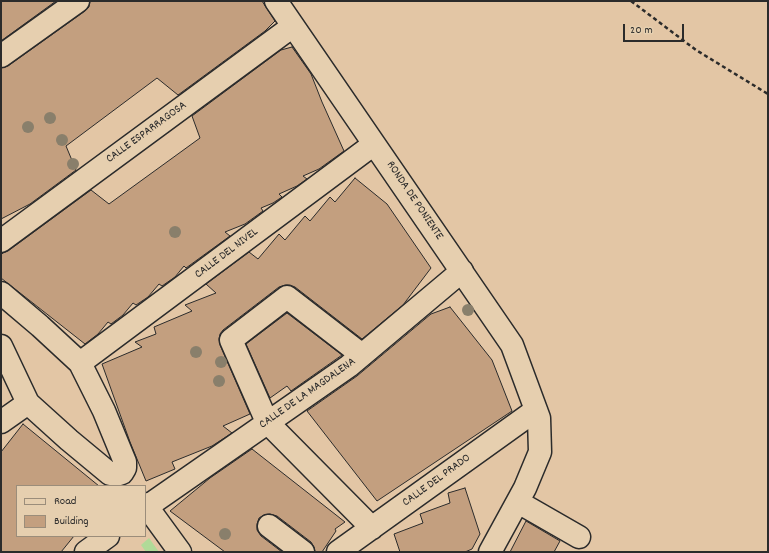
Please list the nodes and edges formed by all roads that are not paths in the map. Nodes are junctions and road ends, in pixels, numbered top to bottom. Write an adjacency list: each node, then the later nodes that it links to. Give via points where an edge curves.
1 (78, 1): 4 (street)
2 (276, 1): 3 (street, RONDA DE PONIENTE)
3 (293, 26): 5 (street, RONDA DE PONIENTE); 6 (street, CALLE ESPARRAGOSA)
4 (1, 56)
5 (374, 144): 7 (street, RONDA DE PONIENTE); 11 (street, CALLE DEL NIVEL)
6 (1, 241)
7 (462, 271): 10 (street, CALLE DE LA MAGDALENA); 13 (street, RONDA DE PONIENTE, via 512,345)
8 (1, 293): 11 (street)
9 (1, 346): 12 (street)
10 (362, 355): 15 (street, CALLE DE LA MAGDALENA); 15 (street, via 287,297 231,340)
11 (80, 363): 16 (street, via 125,462)
12 (28, 403): 14 (street); 16 (street, via 110,474)
13 (536, 410): 17 (street, RONDA DE PONIENTE, via 539,418 540,452); 20 (street, CALLE DEL PRADO)
14 (1, 422)
15 (267, 422): 18 (street, CALLE DE LA MAGDALENA); 20 (street)
16 (127, 479)
17 (518, 502): 22 (street); 27 (street, RONDA DE PONIENTE)
18 (146, 506): 24 (street)
19 (269, 526): 25 (street)
20 (372, 528): 26 (street, CALLE DEL PRADO)
21 (107, 537): 23 (street)
22 (579, 537)
23 (86, 552)
24 (180, 552)
25 (303, 552)
26 (338, 552)
27 (490, 552)

